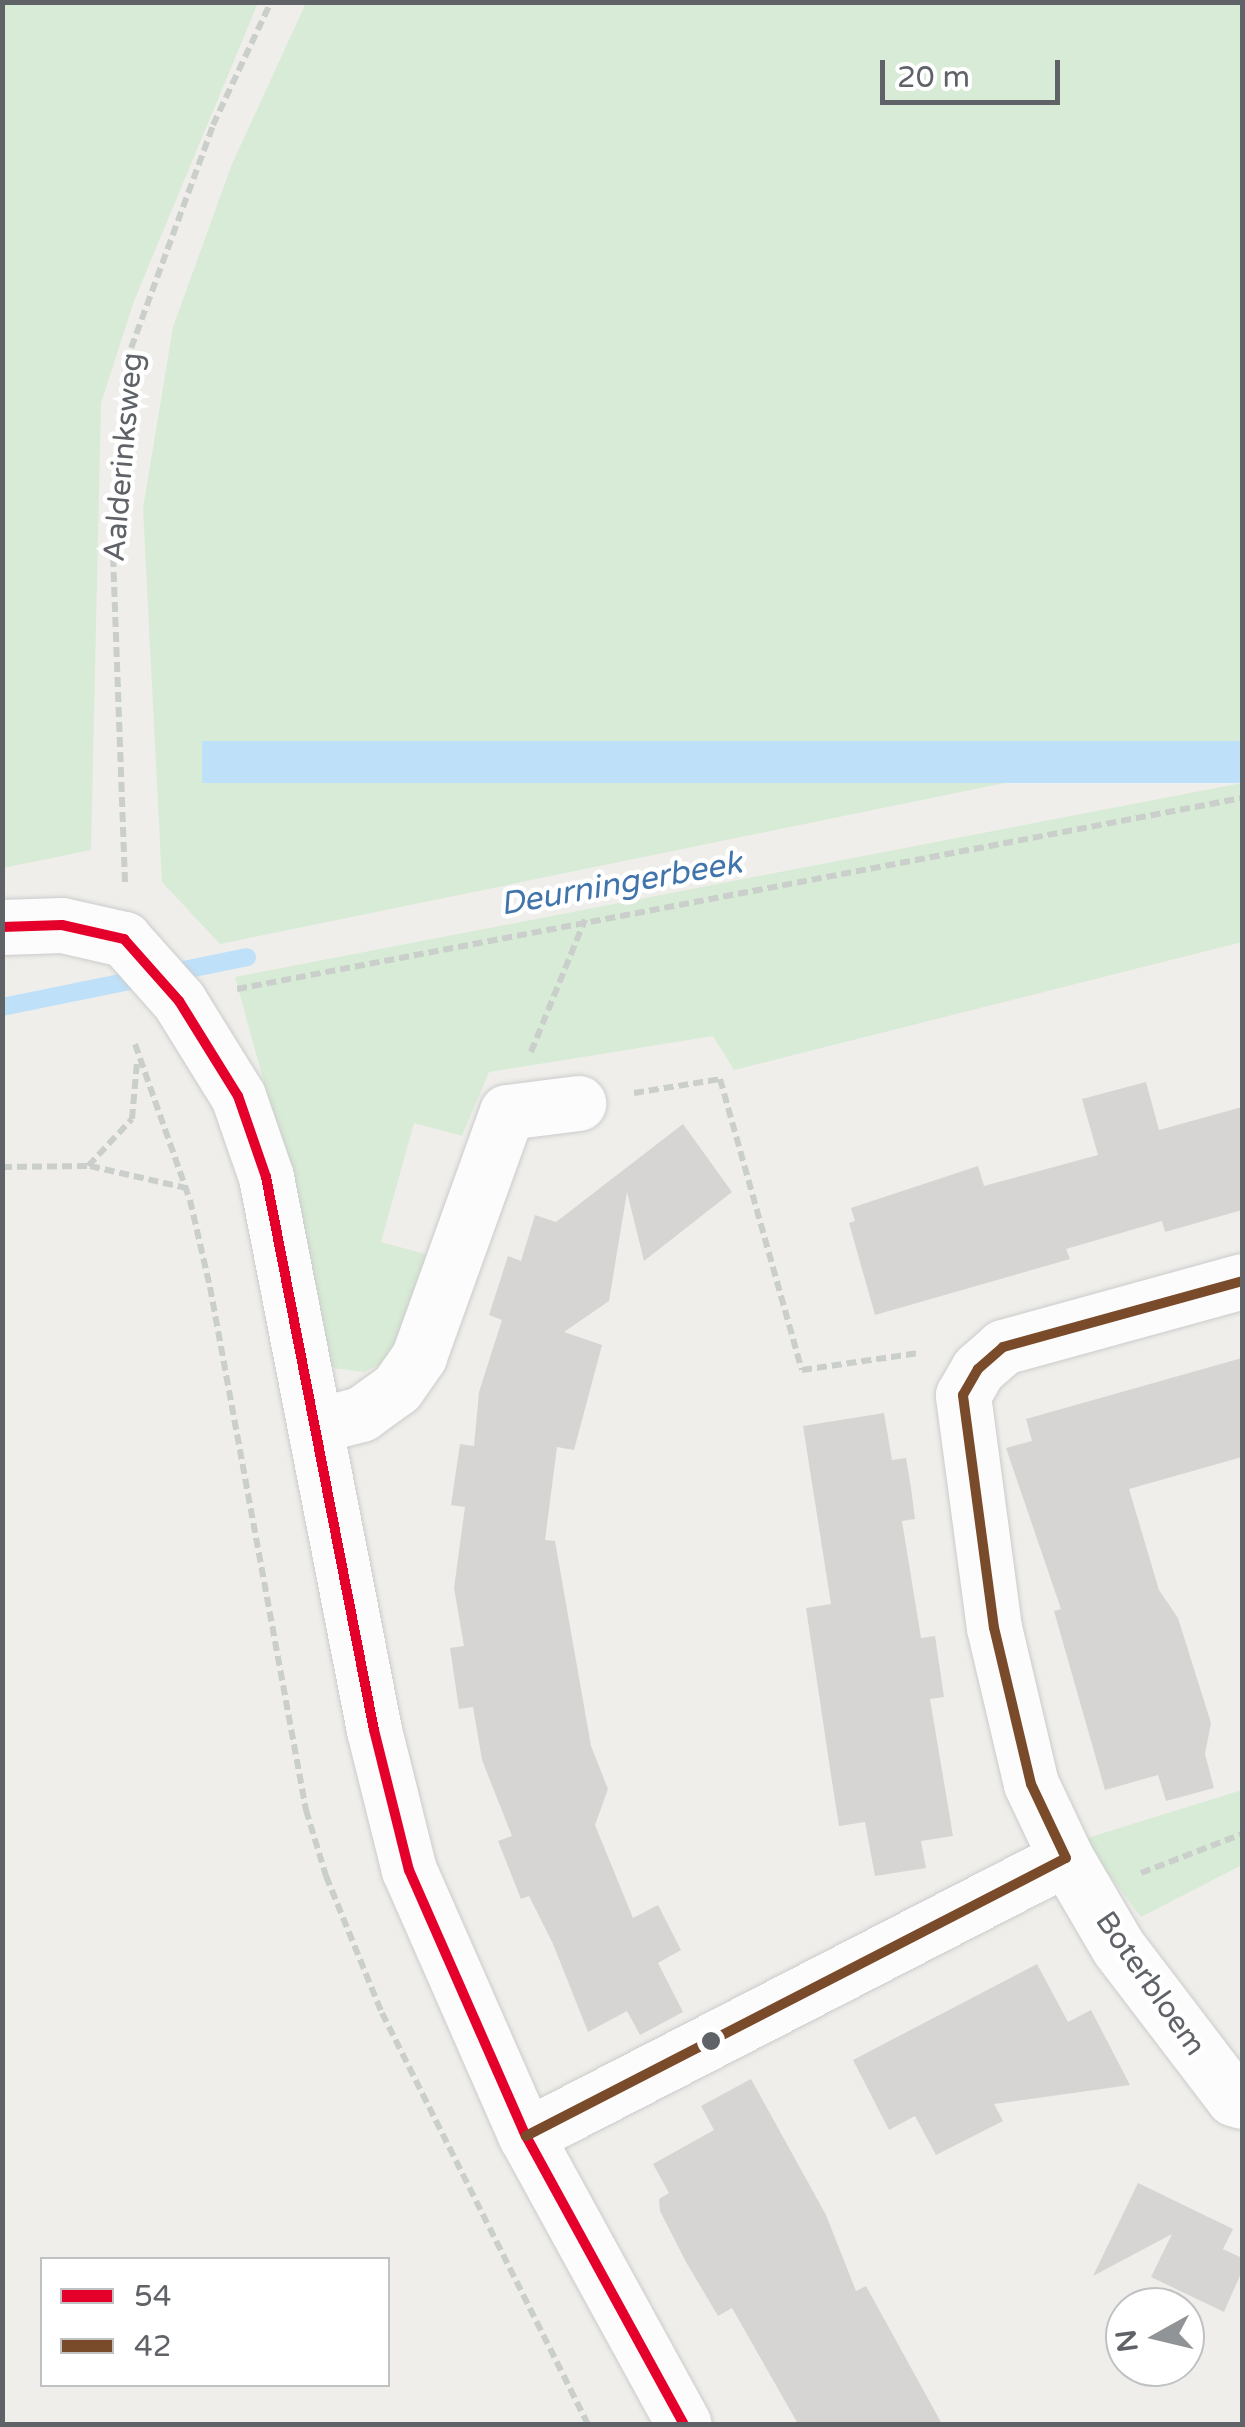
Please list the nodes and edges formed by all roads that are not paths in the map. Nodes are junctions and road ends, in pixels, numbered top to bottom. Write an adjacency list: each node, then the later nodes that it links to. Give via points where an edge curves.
1 (2, 927): 4 (street, via 62,925 168,972 238,1096 266,1177)
2 (578, 1103): 4 (street, via 507,1112 419,1356 397,1388 362,1414)
3 (1242, 1281): 5 (street, Boterbloem, via 1003,1347 978,1368 964,1396 994,1628 1031,1784)
4 (315, 1426): 7 (street, via 374,1730 410,1870)
5 (1076, 1876): 6 (street, Boterbloem, via 1118,1947 1233,2098); 7 (street)
6 (1242, 2101)
7 (526, 2136): 8 (street)
8 (684, 2424)

